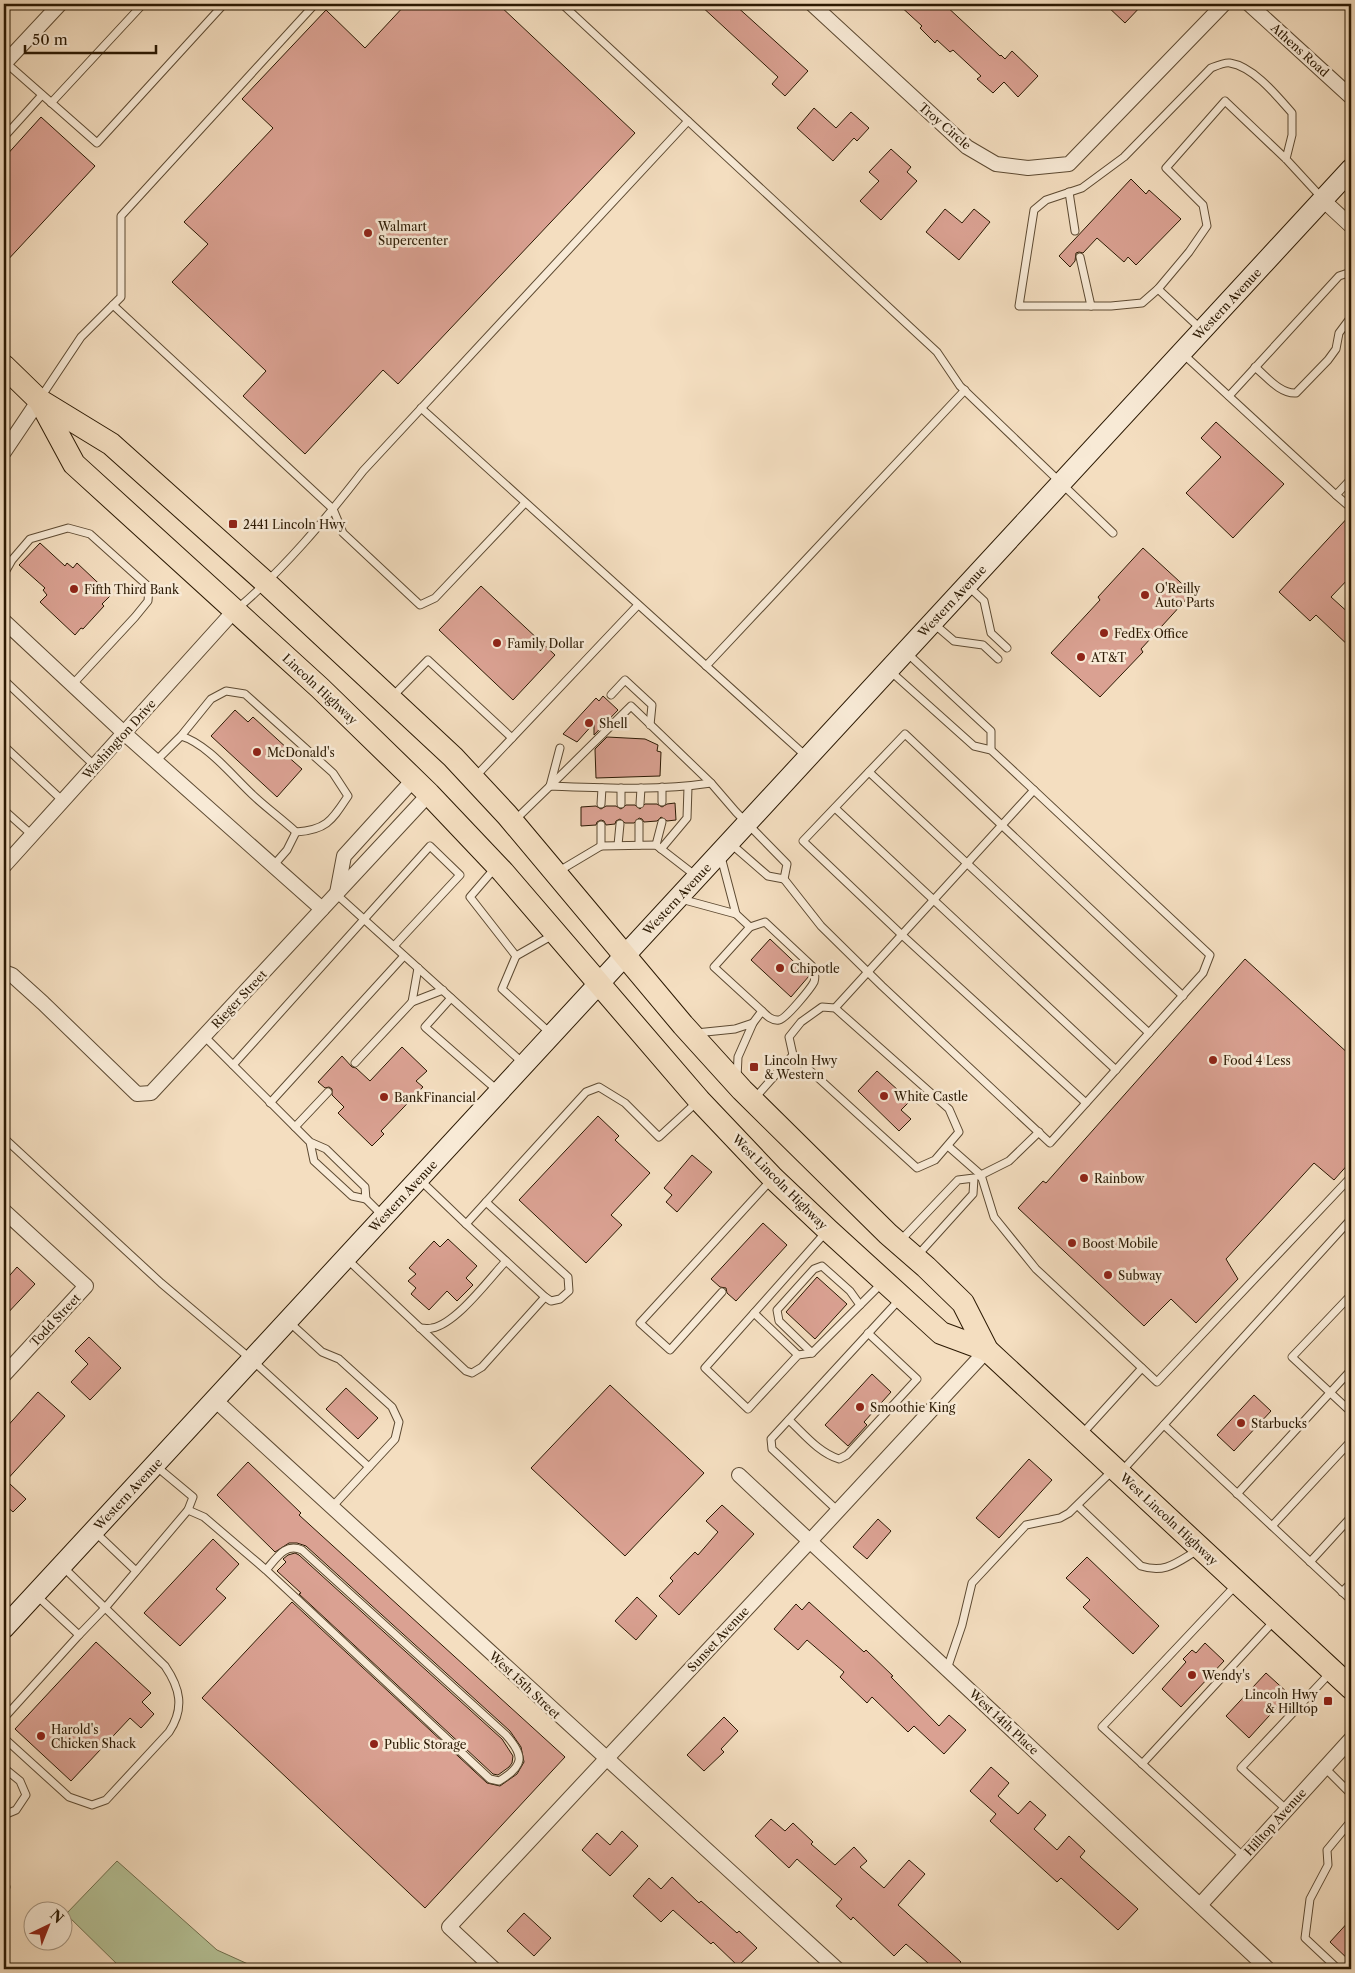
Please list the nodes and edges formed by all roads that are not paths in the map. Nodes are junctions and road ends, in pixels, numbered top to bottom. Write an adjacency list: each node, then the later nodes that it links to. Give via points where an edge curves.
1 (60, 4): 9 (street)
2 (143, 4): 12 (lane)
3 (224, 4): 12 (lane, via 96,143)
4 (315, 4): 25 (lane, via 121,216 121,297)
5 (562, 4): 13 (lane)
6 (812, 4): 7 (street, Troy Circle, via 967,147 996,164 1028,168 1069,164)
7 (1224, 4)
8 (1249, 4): 11 (street, Athens Road)
9 (4, 63): 10 (lane)
10 (42, 95): 12 (lane); 14 (lane)
11 (1351, 97)
12 (51, 103)
13 (688, 121): 32 (lane, via 936,352); 35 (lane)
14 (4, 138)
15 (1286, 159): 17 (lane, via 1292,135 1292,113 1269,87 1229,63 1211,68 1124,157 1082,188); 18 (lane); 24 (lane, via 1225,101 1166,168 1203,205 1207,226)
16 (1351, 169): 18 (main road, Western Avenue)
17 (1069, 192): 20 (lane); 26 (lane, via 1046,200 1034,210 1019,306)
18 (1323, 200): 19 (street); 28 (main road, Western Avenue)
19 (1351, 226)
20 (1074, 231)
21 (1080, 257): 26 (lane)
22 (1348, 272): 23 (lane); 31 (lane, via 1339,276)
23 (1351, 278)
24 (1158, 289): 26 (lane, via 1142,304); 28 (lane)
25 (113, 305): 34 (lane, via 81,337); 42 (lane)
26 (1091, 306)
27 (1351, 317): 31 (lane, via 1339,334 1336,349 1296,393 1283,391)
28 (1202, 331): 29 (main road, Western Avenue)
29 (1182, 352): 33 (lane); 38 (main road, Western Avenue)
30 (4, 366): 34 (main road, Lincoln Highway)
31 (1255, 367): 33 (lane)
32 (965, 390): 38 (lane); 54 (lane)
33 (1229, 396): 39 (lane)
34 (39, 400): 36 (street); 45 (main road, Lincoln Highway, via 111,444); 48 (main road, Lincoln Highway, via 74,464)
35 (421, 408): 40 (lane); 42 (lane)
36 (4, 452)
37 (1351, 479): 39 (lane)
38 (1061, 483): 43 (lane); 46 (main road, Western Avenue)
39 (1336, 495): 41 (lane)
40 (525, 503): 42 (lane, via 435,598 420,605 342,533); 47 (lane)
41 (1351, 508)
42 (333, 509): 45 (lane)
43 (1113, 532)
44 (4, 574): 57 (lane, via 30,539 68,528 90,534 149,587 148,601)
45 (266, 584): 48 (lane); 59 (main road, Lincoln Highway)
46 (967, 585): 50 (main road, Western Avenue); 51 (lane, via 984,601 991,633)
47 (638, 605): 54 (lane); 63 (lane)
48 (234, 611): 61 (street, Washington Drive); 73 (main road, Lincoln Highway)
49 (4, 621): 57 (street)
50 (933, 623): 52 (main road, Western Avenue); 53 (lane, via 954,642 983,645)
51 (1007, 648)
52 (906, 652): 55 (main road, Western Avenue); 66 (lane, via 992,732)
53 (998, 659)
54 (706, 666): 67 (lane)
55 (889, 670): 66 (lane, via 974,746); 67 (main road, Western Avenue)
56 (4, 680): 69 (lane)
57 (72, 685): 61 (street)
58 (610, 695): 60 (lane, via 625,680 652,705)
59 (391, 698): 63 (lane, via 428,660); 71 (main road, Lincoln Highway)
60 (650, 725): 72 (lane); 74 (lane, via 631,706)
61 (124, 733): 68 (street); 69 (street, Washington Drive)
62 (181, 736): 68 (lane); 95 (lane, via 203,748); 95 (lane, via 211,699 226,691 244,694 333,773 348,796 332,820 313,831)
63 (512, 738): 71 (lane)
64 (4, 746): 81 (lane)
65 (560, 748): 74 (lane)
66 (991, 750): 80 (lane)
67 (808, 758): 91 (main road, Western Avenue)
68 (156, 761): 104 (street)
69 (95, 766): 81 (street, Washington Drive)
70 (869, 772): 86 (lane); 94 (lane, via 905,734); 102 (lane)
71 (473, 779): 88 (main road, Lincoln Highway)
72 (711, 783): 75 (lane); 91 (lane)
73 (422, 786): 105 (main road, Lincoln Highway); 109 (street, Rieger Street); 109 (street, via 344,856)
74 (550, 786): 77 (lane); 88 (lane)
75 (688, 786): 76 (lane); 100 (lane, via 687,818)
76 (662, 787): 79 (lane); 82 (lane)
77 (602, 788): 78 (lane); 83 (lane)
78 (621, 788): 79 (lane); 84 (lane)
79 (641, 788): 85 (lane)
80 (1034, 790): 94 (lane); 127 (lane, via 1210,955 1203,973)
81 (63, 800): 96 (street, Washington Drive)
82 (662, 802)
83 (601, 804)
84 (621, 804)
85 (640, 804)
86 (835, 808): 111 (lane); 117 (lane, via 803,841)
87 (4, 810): 96 (lane)
88 (513, 822): 106 (main road, Lincoln Highway)
89 (662, 822): 100 (lane)
90 (639, 823): 98 (lane)
91 (748, 823): 101 (main road, Western Avenue); 108 (lane, via 787,864)
92 (620, 824): 97 (lane)
93 (601, 825): 99 (lane)
94 (1002, 826): 102 (lane); 127 (lane)
95 (296, 832): 104 (lane, via 288,850)
96 (32, 835): 103 (street, Washington Drive)
97 (618, 845): 98 (lane); 99 (lane)
98 (639, 845): 100 (lane)
99 (601, 846): 106 (lane)
100 (659, 847): 107 (lane)
101 (725, 848): 107 (main road, Western Avenue); 108 (lane, via 768,876); 113 (lane)
102 (967, 864): 111 (lane); 133 (lane)
103 (4, 866)
104 (273, 866): 112 (street)
105 (497, 866): 116 (main road, Lincoln Highway); 121 (lane, via 470,897)
106 (556, 872): 119 (main road, Lincoln Highway)
107 (698, 877): 110 (main road, Western Avenue)
108 (784, 879): 124 (lane, via 821,926)
109 (336, 894): 112 (street, Rieger Street); 114 (lane)
110 (678, 898): 113 (lane); 119 (main road, Western Avenue)
111 (934, 901): 117 (lane); 141 (lane)
112 (322, 909): 136 (street, Rieger Street)
113 (736, 914): 115 (lane)
114 (364, 918): 118 (lane); 118 (lane, via 430,846 460,875); 139 (lane)
115 (750, 927): 131 (lane, via 714,967); 131 (lane, via 765,922 812,966 815,974 813,984 786,1017 772,1019)
116 (555, 934): 121 (lane); 125 (main road, Lincoln Highway)
117 (902, 935): 124 (lane); 148 (lane)
118 (394, 946): 120 (lane)
119 (626, 955): 125 (main road, Western Avenue); 135 (main road, West Lincoln Highway)
120 (404, 956): 122 (lane); 147 (lane)
121 (516, 956): 134 (lane, via 502,989)
122 (418, 968): 126 (lane); 129 (lane)
123 (4, 972): 136 (street, Rieger Street, via 43,1003 137,1094 151,1093)
124 (868, 972): 130 (lane); 150 (lane)
125 (598, 984): 134 (main road, Western Avenue); 145 (main road, West Lincoln Highway)
126 (442, 990): 128 (lane); 129 (lane)
127 (1183, 996): 133 (lane)
128 (451, 998): 140 (lane); 144 (lane, via 425,1027)
129 (412, 1002): 138 (lane)
130 (835, 1008): 137 (lane, via 822,1007 801,1022 789,1037); 153 (lane, via 949,1109 959,1132)
131 (762, 1011): 132 (lane)
132 (753, 1023): 135 (lane, via 735,1029); 142 (lane, via 738,1057)
133 (1149, 1033): 141 (lane)
134 (552, 1034): 140 (main road, Western Avenue)
135 (691, 1034): 142 (main road, West Lincoln Highway)
136 (204, 1036): 139 (lane)
137 (793, 1055): 146 (lane); 153 (lane, via 917,1168 935,1160)
138 (355, 1063)
139 (233, 1064): 147 (lane)
140 (524, 1065): 144 (main road, Western Avenue)
141 (1116, 1070): 148 (lane)
142 (737, 1084): 146 (main road, West Lincoln Highway)
143 (328, 1092): 149 (lane)
144 (499, 1092): 157 (main road, Western Avenue)
145 (699, 1100): 156 (main road, West Lincoln Highway); 159 (lane, via 659,1137 625,1103 598,1087 586,1092)
146 (753, 1100): 165 (main road, West Lincoln Highway)
147 (270, 1103): 149 (lane)
148 (1086, 1103): 150 (lane, via 1050,1143)
149 (295, 1127): 152 (lane)
150 (1038, 1132): 154 (lane, via 1009,1162)
151 (4, 1138): 181 (lane, via 161,1283)
152 (310, 1142): 158 (lane, via 326,1149 365,1187); 158 (lane, via 314,1161 352,1196)
153 (948, 1146): 154 (lane)
154 (978, 1176): 165 (lane, via 973,1194); 165 (lane, via 958,1180); 182 (lane, via 994,1217 1036,1269)
155 (1351, 1177): 182 (lane, via 1157,1382)
156 (773, 1178): 164 (main road, West Lincoln Highway); 169 (lane, via 640,1323 670,1350)
157 (419, 1179): 161 (main road, Western Avenue); 163 (lane)
158 (366, 1200): 161 (lane)
159 (486, 1202): 163 (lane); 171 (lane, via 568,1277 569,1291 560,1299 551,1301)
160 (4, 1211): 184 (street, Todd Street, via 86,1286)
161 (384, 1216): 166 (main road, Western Avenue)
162 (1351, 1219): 189 (lane)
163 (466, 1224): 167 (lane)
164 (828, 1230): 168 (main road, West Lincoln Highway); 174 (lane)
165 (907, 1250): 178 (main road, West Lincoln Highway, via 963,1303)
166 (346, 1258): 175 (main road, Western Avenue); 176 (lane)
167 (506, 1261): 171 (lane); 176 (lane, via 466,1306 432,1328)
168 (884, 1281): 172 (main road, West Lincoln Highway); 173 (lane)
169 (722, 1292)
170 (1351, 1295): 185 (lane, via 1292,1357)
171 (545, 1297): 176 (lane, via 482,1367 472,1373)
172 (902, 1297): 177 (lane); 178 (main road, West Lincoln Highway, via 941,1333)
173 (860, 1305): 179 (lane); 179 (lane, via 850,1291 822,1266 814,1269 777,1310 779,1322)
174 (754, 1313): 180 (lane); 180 (lane, via 704,1368 748,1409)
175 (288, 1321): 181 (main road, Western Avenue); 193 (lane, via 322,1352 339,1359 392,1406 399,1422 395,1439)
176 (420, 1328)
177 (868, 1334): 188 (lane); 188 (lane, via 917,1379 847,1455 839,1459 830,1456)
178 (987, 1350): 190 (main road, West Lincoln Highway); 200 (street, Sunset Avenue)
179 (812, 1353): 180 (lane)
180 (798, 1355)
181 (252, 1360): 186 (main road, Western Avenue); 193 (lane)
182 (1142, 1368): 190 (lane)
183 (1351, 1370): 185 (lane)
184 (4, 1375)
185 (1330, 1393): 187 (lane); 196 (lane)
186 (215, 1400): 192 (main road, Western Avenue); 197 (street, West 15th Street)
187 (1351, 1412)
188 (788, 1420): 200 (lane, via 772,1438 772,1449)
189 (1164, 1425): 194 (lane); 196 (lane)
190 (1080, 1436): 194 (main road, West Lincoln Highway)
191 (1351, 1441): 202 (lane)
192 (154, 1465): 199 (lane, via 193,1497); 203 (main road, Western Avenue)
193 (369, 1467): 197 (lane)
194 (1117, 1471): 198 (lane); 205 (main road, West Lincoln Highway)
195 (739, 1476): 204 (street, West 14th Place)
196 (1237, 1494): 202 (lane)
197 (332, 1506): 225 (street, West 15th Street)
198 (1078, 1506): 205 (lane, via 1141,1566 1154,1570 1165,1568); 219 (lane, via 1060,1518 1026,1525 972,1583)
199 (188, 1510): 208 (lane, via 204,1517); 209 (lane)
200 (838, 1512): 204 (street, Sunset Avenue)
201 (1351, 1517): 206 (lane)
202 (1272, 1526): 206 (lane)
203 (94, 1531): 207 (main road, Western Avenue); 209 (lane)
204 (810, 1541): 219 (street, West 14th Place); 225 (street, Sunset Avenue)
205 (1201, 1548): 210 (main road, West Lincoln Highway)
206 (1310, 1562): 212 (lane)
207 (61, 1566): 213 (main road, Western Avenue); 215 (lane)
208 (266, 1570): 208 (lane, via 490,1779 500,1781 518,1765 520,1756 506,1735 302,1550 295,1547 286,1549)
209 (136, 1571): 215 (lane)
210 (1238, 1583): 216 (main road, West Lincoln Highway); 226 (lane, via 1102,1727)
211 (1351, 1583): 212 (lane)
212 (1342, 1592): 214 (lane)
213 (35, 1594): 217 (main road, Western Avenue); 218 (lane)
214 (1351, 1600)
215 (105, 1608): 218 (lane); 223 (lane, via 165,1666 175,1681 179,1700 176,1720 168,1732 106,1800 92,1805 69,1798)
216 (1276, 1618): 220 (main road, West Lincoln Highway); 226 (lane)
217 (4, 1628)
218 (79, 1636): 222 (lane)
219 (947, 1670): 234 (street, West 14th Place)
220 (1332, 1670): 221 (main road, West Lincoln Highway); 230 (lane, via 1241,1768)
221 (1351, 1688)
222 (4, 1718)
223 (4, 1738)
224 (1351, 1739): 228 (street, Hilltop Avenue)
225 (606, 1759): 235 (street, Sunset Avenue, via 449,1927); 236 (street, West 15th Street)
226 (1142, 1764): 233 (lane)
227 (4, 1768): 231 (lane, via 20,1782 26,1795 16,1810)
228 (1325, 1768): 229 (lane); 230 (street, Hilltop Avenue)
229 (1351, 1794)
230 (1287, 1810): 233 (street, Hilltop Avenue)
231 (4, 1815)
232 (1351, 1821): 238 (lane, via 1327,1850 1328,1865 1310,1899 1305,1938)
233 (1244, 1857): 234 (street, Hilltop Avenue)
234 (1200, 1906): 237 (street, West 14th Place)
235 (494, 1969)
236 (837, 1969)
237 (1268, 1969)
238 (1338, 1969)

